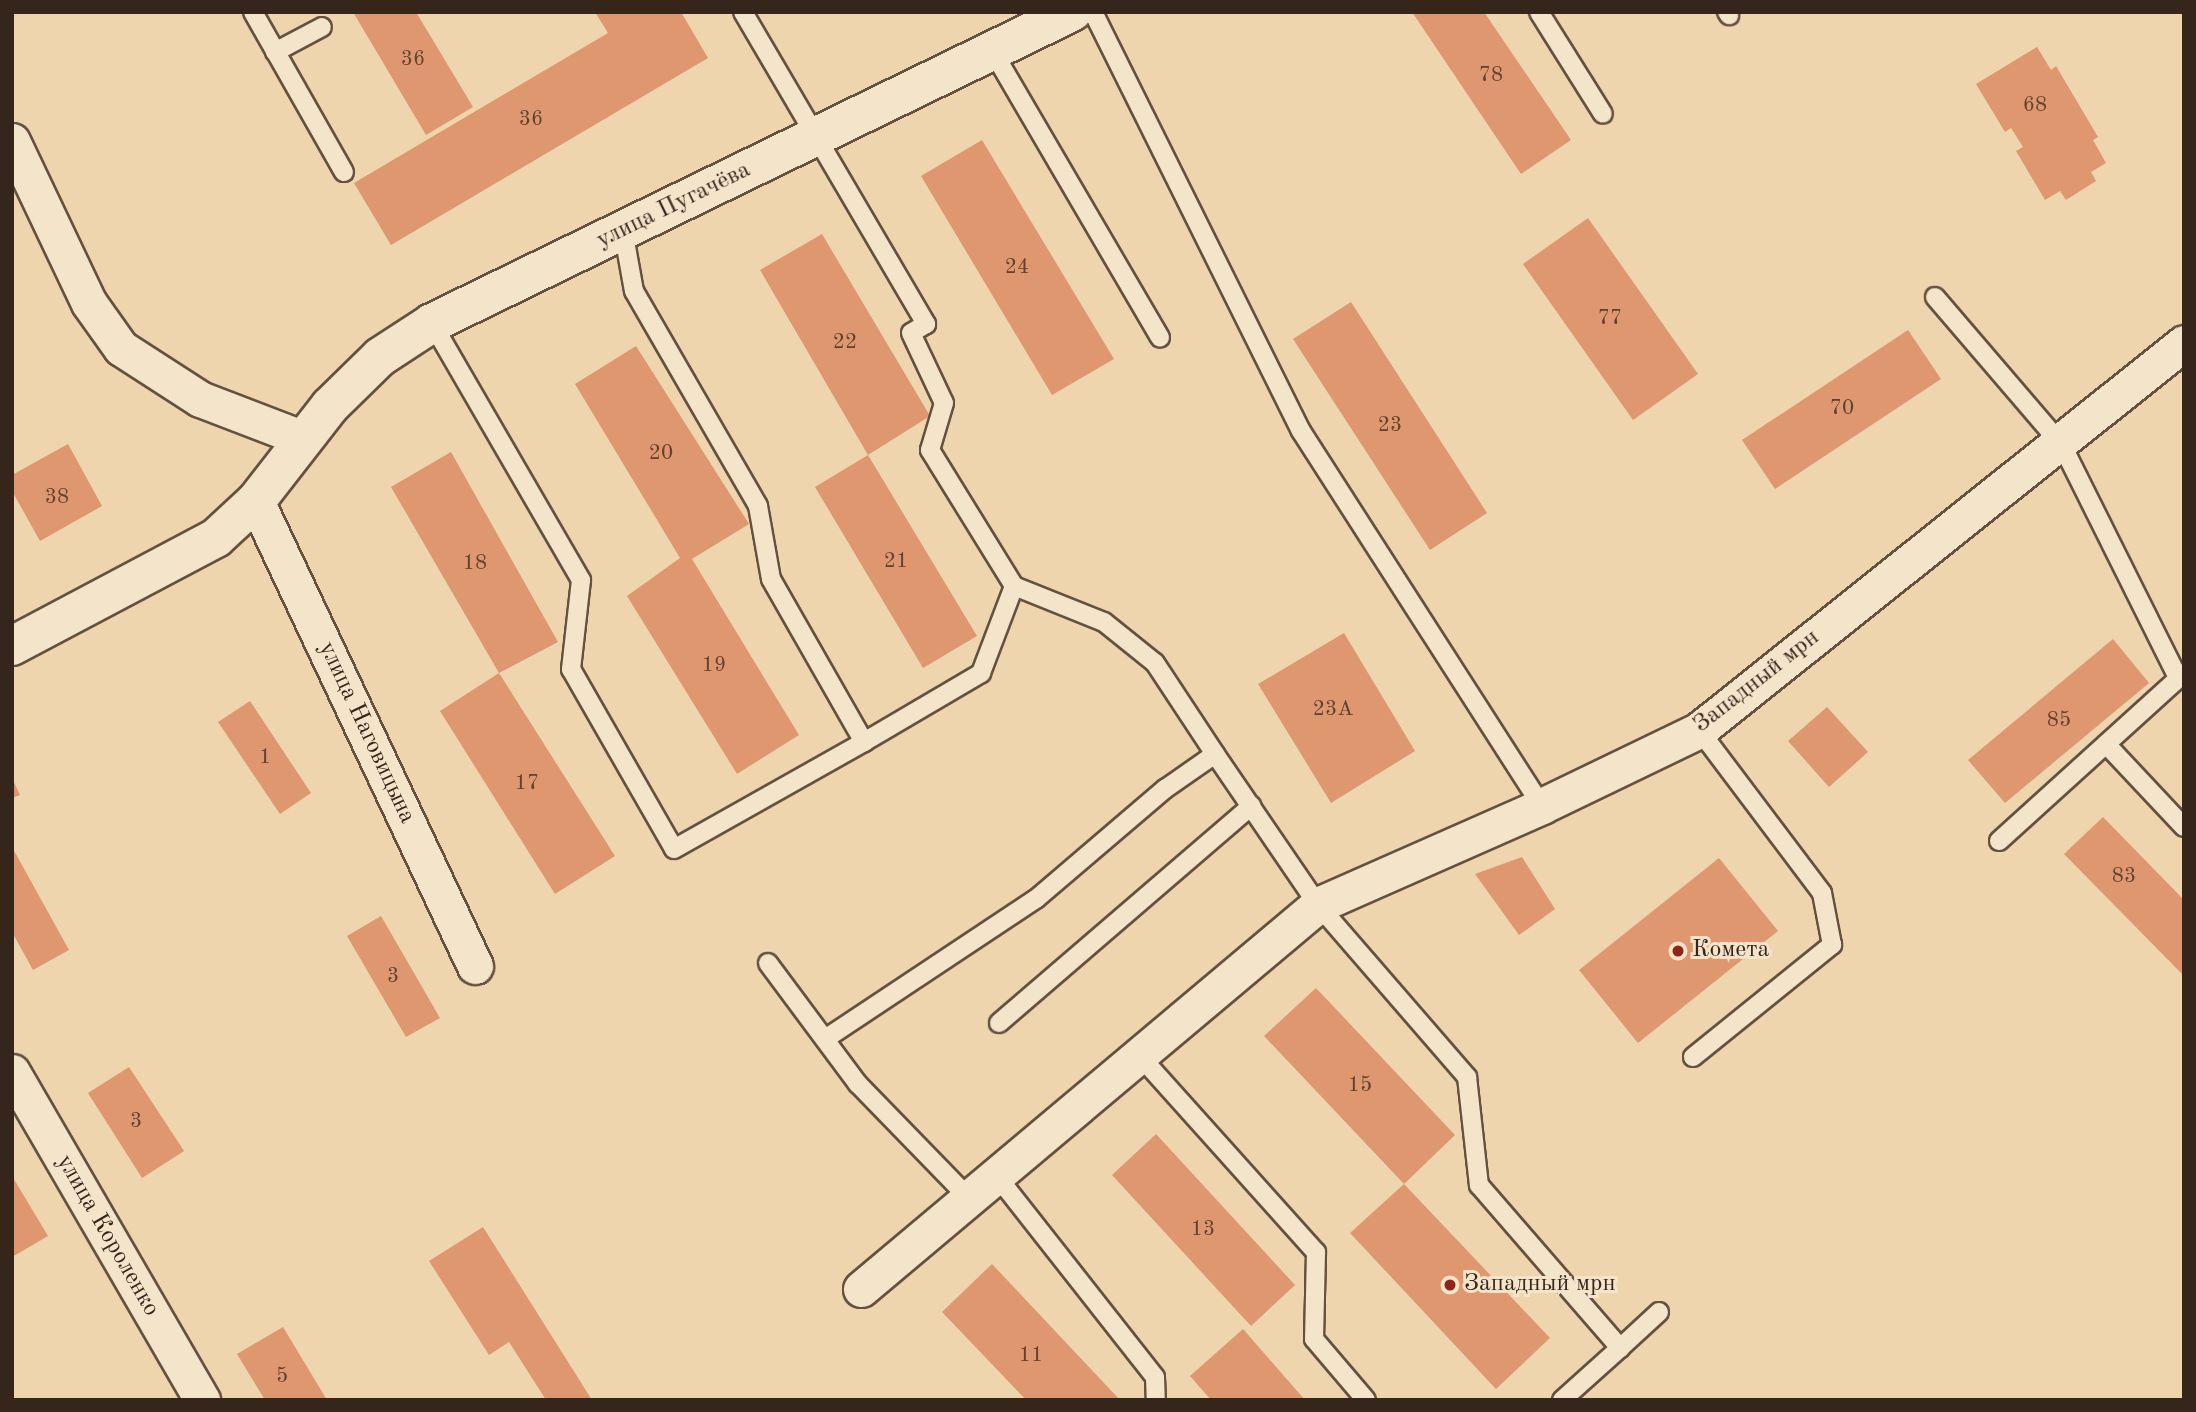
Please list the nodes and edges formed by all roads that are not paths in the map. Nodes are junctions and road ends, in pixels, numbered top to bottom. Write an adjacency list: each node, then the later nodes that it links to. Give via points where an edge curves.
1 (253, 12): 8 (lane)
2 (743, 12): 10 (lane)
3 (1072, 12): 7 (street, улица Пугачёва)
4 (1093, 12): 29 (lane, via 1301,431)
5 (1539, 12): 9 (lane)
6 (322, 27): 8 (lane)
7 (992, 50): 10 (street, улица Пугачёва); 16 (lane)
8 (275, 52): 12 (lane)
9 (1603, 114)
10 (818, 136): 13 (street, улица Пугачёва); 21 (lane, via 926,324 911,333 944,403 930,450)
11 (12, 141): 18 (street, via 89,303 121,348 200,398)
12 (344, 172)
13 (623, 230): 15 (street, улица Пугачёва); 25 (lane, via 634,291 758,506 771,579)
14 (1935, 297): 19 (lane)
15 (432, 323): 18 (street, улица Пугачёва, via 380,357); 25 (lane, via 581,580 571,669 674,849)
16 (1160, 337)
17 (2184, 343): 19 (street, Западный мрн)
18 (304, 439): 20 (street, улица Пугачёва)
19 (2062, 445): 23 (lane); 24 (street, Западный мрн)
20 (256, 501): 22 (street, улица Пугачёва, via 216,538); 34 (street, улица Наговицына)
21 (1014, 586): 25 (lane, via 981,673); 27 (lane, via 1104,622 1154,663)
22 (12, 646)
23 (2181, 675): 26 (lane)
24 (1699, 730): 29 (street, Западный мрн); 38 (lane, via 1822,893 1832,945)
25 (864, 742)
26 (2106, 744): 30 (lane); 31 (lane)
27 (1215, 754): 28 (lane); 36 (lane, via 1165,789 1036,899)
28 (1251, 806): 32 (lane); 35 (lane)
29 (1542, 806): 32 (street, Западный мрн)
30 (2184, 827)
31 (1999, 841)
32 (1318, 905): 37 (street, Западный мрн); 44 (lane, via 1467,1077 1479,1185)
33 (768, 963): 36 (lane)
34 (475, 965)
35 (999, 1023)
36 (825, 1039): 41 (lane, via 858,1084)
37 (1139, 1055): 40 (street, Западный мрн); 47 (lane, via 1316,1252 1314,1339)
38 (1693, 1057)
39 (12, 1072): 45 (street, улица Короленко)
40 (996, 1175): 41 (street, Западный мрн); 46 (lane, via 1156,1377)
41 (969, 1198): 42 (street, Западный мрн)
42 (861, 1289)
43 (1659, 1312): 44 (lane)
44 (1620, 1348): 48 (lane)
45 (202, 1400)
46 (1156, 1400)
47 (1366, 1400)
48 (1562, 1400)

